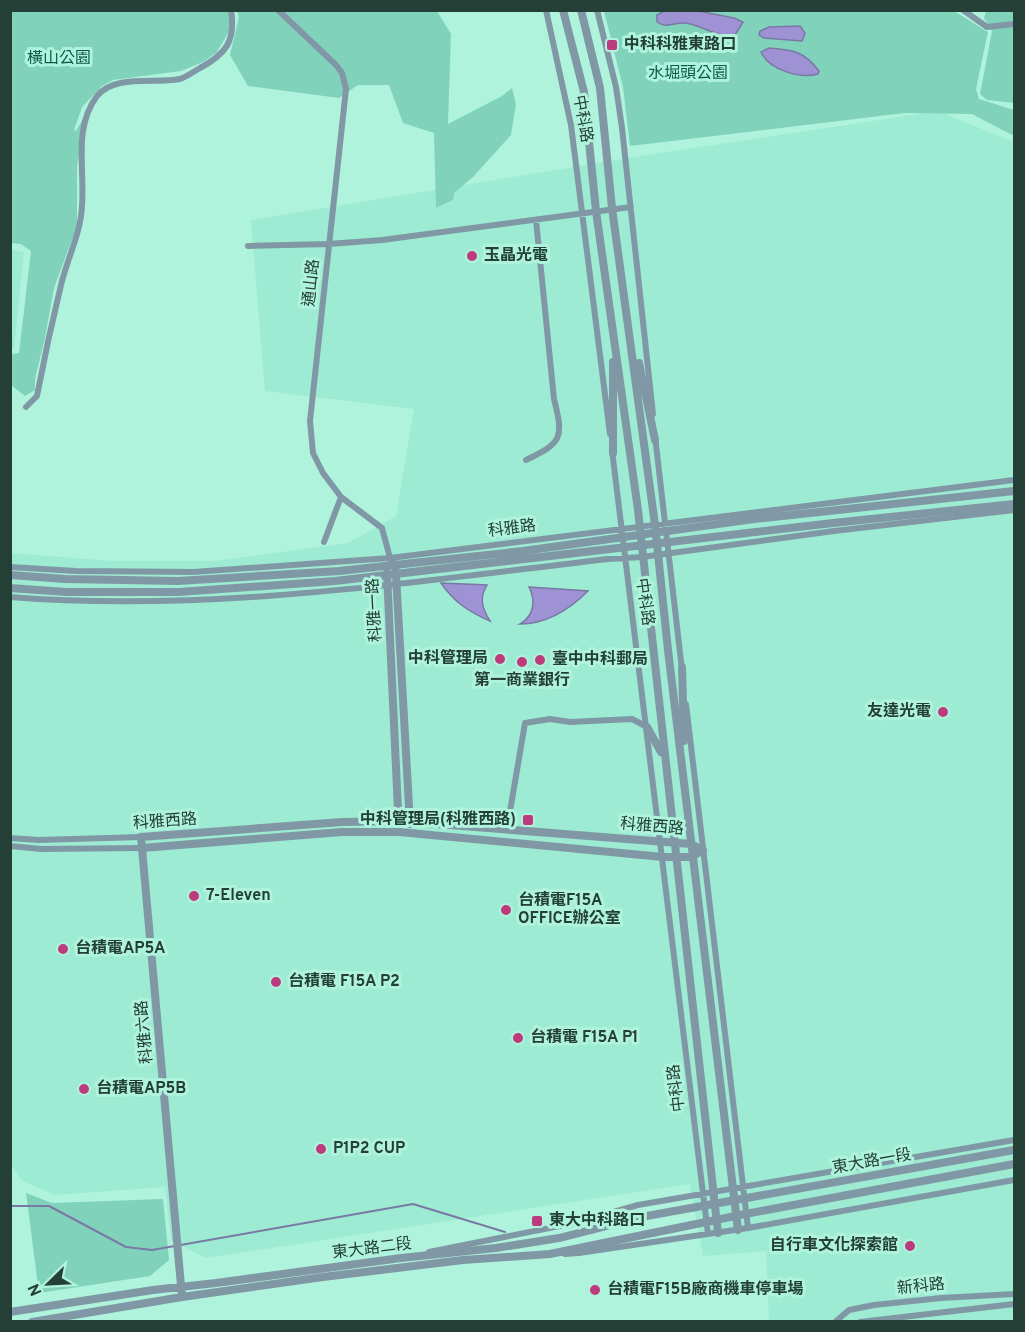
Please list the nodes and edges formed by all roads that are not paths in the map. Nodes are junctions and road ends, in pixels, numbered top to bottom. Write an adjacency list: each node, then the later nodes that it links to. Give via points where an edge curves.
1 (231, 10): 18 (street, via 231,40 221,55 182,78 131,80 110,87 99,93 87,112 81,144 80,223 61,284 38,396)
2 (278, 10): 14 (street, 通山路, via 336,65 346,89)
3 (546, 10): 12 (street, 中科路, via 571,125)
4 (563, 10): 11 (street, 中科路, via 584,92)
5 (581, 10): 10 (street, 中科路, via 600,88)
6 (597, 10): 9 (street, 中科路, via 616,87)
7 (963, 10): 8 (street, via 987,27)
8 (1014, 24)
9 (631, 207): 10 (street); 19 (street, 中科路)
10 (612, 208): 11 (street); 16 (street, 中科路)
11 (596, 211): 12 (street); 17 (street, 中科路)
12 (581, 213): 13 (street); 20 (street, 中科路)
13 (536, 220): 14 (street); 21 (street, via 560,433 555,443)
14 (329, 244): 15 (street); 24 (street, 通山路, via 310,421 313,453)
15 (248, 246)
16 (628, 312): 19 (street); 28 (street, 中科路)
17 (614, 333): 20 (street); 29 (street, 中科路)
18 (26, 408)
19 (655, 440): 27 (street, 中科路)
20 (613, 453): 30 (street, 中科路)
21 (526, 460)
22 (1014, 480): 27 (street, 科雅路)
23 (1014, 491): 27 (street, 科雅路)
24 (342, 497): 31 (street); 40 (street, 通山路, via 382,528)
25 (1014, 504): 32 (street, 科雅路)
26 (1014, 510): 36 (street, 科雅路)
27 (666, 527): 28 (street, 科雅路); 32 (street, 中科路)
28 (655, 529): 29 (street, 科雅路); 33 (street, 中科路)
29 (639, 531): 30 (street, 科雅路); 34 (street, 中科路)
30 (622, 533): 35 (street, 中科路); 40 (street, 科雅路, via 438,562)
31 (324, 542)
32 (668, 542): 33 (street, 科雅路); 36 (street, 中科路)
33 (657, 543): 34 (street, 科雅路); 37 (street, 中科路)
34 (641, 545): 35 (street, 科雅路); 38 (street, 中科路)
35 (624, 548): 39 (street, 中科路); 43 (street, 科雅路)
36 (669, 553): 37 (street, 科雅路); 46 (street, 中科路)
37 (658, 555): 38 (street, 科雅路); 49 (street, 中科路)
38 (642, 557): 39 (street, 科雅路); 48 (street, 中科路)
39 (625, 559): 43 (street, 科雅路); 47 (street, 中科路)
40 (390, 563): 41 (street, 科雅路, via 193,572); 42 (street, 科雅路, via 339,571 178,580); 43 (street, 科雅一路)
41 (10, 567)
42 (10, 575)
43 (392, 580): 44 (street, 科雅路, via 179,592); 45 (street, 科雅路, via 236,597 131,602); 50 (street, 科雅一路); 51 (street, 科雅一路)
44 (10, 588)
45 (10, 597)
46 (682, 667): 49 (street); 62 (street, 中科路)
47 (647, 728): 48 (street); 52 (street, via 632,719 550,719 525,723); 57 (street, 中科路)
48 (664, 757): 58 (street, 中科路)
49 (686, 788): 59 (street, 中科路)
50 (398, 821): 51 (street, 科雅西路); 53 (street, 科雅一路); 55 (street, 科雅西路)
51 (410, 821): 52 (street, 科雅西路); 54 (street, 科雅一路)
52 (507, 829): 57 (street, 科雅西路)
53 (399, 832): 54 (street, 科雅西路); 61 (street, 科雅西路, via 342,832)
54 (411, 834): 63 (street, 科雅西路)
55 (141, 837): 56 (street, 科雅西路); 61 (street, 科雅六路)
56 (10, 838)
57 (661, 842): 58 (street, 科雅西路); 63 (street, 中科路)
58 (675, 843): 59 (street, 科雅西路); 64 (street, 中科路)
59 (692, 844): 62 (street, 科雅西路); 65 (street, 中科路)
60 (10, 846): 61 (street, 科雅西路)
61 (142, 848): 88 (street, 科雅六路)
62 (703, 850): 65 (street, 科雅西路); 70 (street, 中科路)
63 (663, 857): 64 (street, 科雅西路); 73 (street, 中科路)
64 (677, 857): 65 (street, 科雅西路); 72 (street, 中科路)
65 (692, 857): 71 (street, 中科路)
66 (1014, 1140): 70 (street)
67 (1014, 1150): 74 (street, 東大路一段)
68 (1014, 1164): 78 (street, 東大路一段)
69 (1014, 1180): 82 (street)
70 (743, 1188): 71 (street); 74 (street, 中科路)
71 (734, 1189): 72 (street); 75 (street, 中科路)
72 (713, 1193): 73 (street); 76 (street, 中科路)
73 (703, 1194): 77 (street, 中科路); 87 (street)
74 (744, 1199): 75 (street, 東大路一段); 78 (street, 中科路)
75 (735, 1201): 76 (street, 東大路二段); 79 (street, 中科路)
76 (715, 1204): 77 (street, 東大路二段); 80 (street, 中科路)
77 (704, 1205): 81 (street, 中科路); 87 (street, 東大路二段, via 559,1238)
78 (745, 1214): 79 (street, 東大路一段); 82 (street, 中科路)
79 (736, 1216): 80 (street, 東大路二段); 83 (street, 中科路)
80 (717, 1220): 81 (street, 東大路二段); 84 (street, 中科路)
81 (708, 1222): 85 (street, 中科路); 86 (street, 東大路二段)
82 (748, 1228): 83 (street)
83 (738, 1230): 84 (street)
84 (718, 1233): 85 (street)
85 (708, 1234): 86 (street)
86 (550, 1254): 90 (street, 東大路二段, via 463,1260)
87 (401, 1257): 88 (street, 東大路二段)
88 (181, 1287): 90 (street, 科雅六路); 92 (street, 東大路二段)
89 (1014, 1294): 94 (street, 新科路, via 874,1305 849,1310)
90 (182, 1297): 93 (street, 東大路二段)
91 (1014, 1304): 95 (street, 新科路)
92 (10, 1312)
93 (32, 1322)
94 (835, 1322)
95 (860, 1322)

